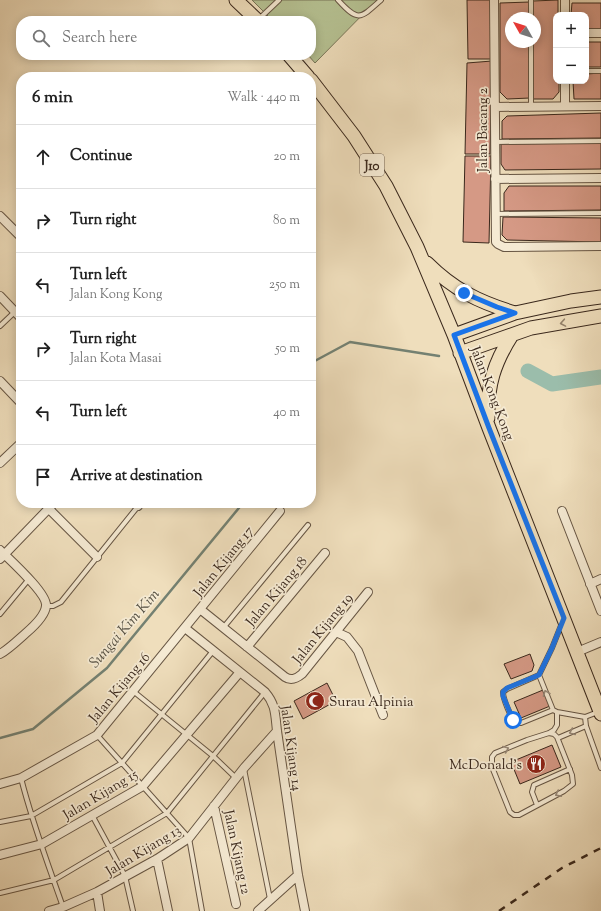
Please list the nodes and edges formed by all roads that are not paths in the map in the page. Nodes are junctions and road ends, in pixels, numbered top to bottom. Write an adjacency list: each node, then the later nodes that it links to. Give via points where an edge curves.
1 (236, 0): 10 (main road)
2 (279, 0): 11 (lane)
3 (338, 0): 4 (lane, via 352,14 359,16)
4 (381, 0)
5 (494, 0): 24 (street, Jalan Bacang 2)
6 (531, 0): 8 (lane)
7 (564, 0): 9 (street)
8 (531, 12)
9 (565, 12)
10 (253, 16)
11 (263, 16)
12 (589, 33): 13 (street)
13 (601, 33)
14 (531, 48): 21 (lane)
15 (293, 60): 18 (main road)
16 (589, 71): 17 (lane)
17 (601, 71)
18 (304, 72)
19 (565, 84): 22 (street)
20 (316, 87): 34 (main road, Jalan Kong Kong / J10, via 354,136 386,186)
21 (531, 106): 22 (street); 24 (street)
22 (565, 106): 23 (street)
23 (601, 106)
24 (495, 107): 26 (street, Jalan Bacang 2)
25 (601, 141): 26 (lane)
26 (495, 142): 28 (street, Jalan Bacang 2)
27 (601, 178): 28 (street)
28 (495, 179): 30 (street, Jalan Bacang 2)
29 (601, 213): 30 (lane)
30 (495, 214): 33 (street, Jalan Bacang 2, via 496,242 500,246)
31 (0, 216): 32 (street)
32 (16, 232)
33 (601, 246)
34 (422, 257): 38 (main road, via 439,275 464,293); 42 (main road, Jalan Kong Kong / J10)
35 (0, 296): 37 (street)
36 (601, 297): 38 (main road)
37 (16, 309)
38 (515, 313): 42 (main road)
39 (16, 314): 41 (lane)
40 (601, 316): 43 (main road, one-way to 43, via 531,328)
41 (0, 326)
42 (454, 335): 44 (main road, Jalan Kong Kong / J10)
43 (512, 335): 44 (main road); 47 (main road, via 502,350 490,387)
44 (460, 353): 47 (main road, Jalan Kong Kong / J10)
45 (0, 381): 46 (street)
46 (16, 398)
47 (489, 428): 67 (main road, Jalan Kong Kong / J10)
48 (16, 448): 49 (street)
49 (0, 463)
50 (49, 508): 57 (street)
51 (53, 508): 58 (street)
52 (135, 508): 58 (lane)
53 (280, 511): 64 (street, Jalan Kijang 17)
54 (562, 512): 61 (street)
55 (308, 525): 69 (lane)
56 (325, 553): 72 (street, Jalan Kijang 18)
57 (1, 554): 59 (street)
58 (97, 557): 63 (lane, via 61,602)
59 (29, 579): 63 (street, via 38,588); 66 (lane)
60 (601, 579): 61 (street)
61 (590, 584): 65 (street)
62 (368, 592): 70 (street, Jalan Kijang 19)
63 (47, 606): 75 (street, via 32,627)
64 (200, 609): 68 (street, Jalan Kijang 17); 69 (street)
65 (601, 611)
66 (0, 614)
67 (564, 618): 74 (main road, Jalan Kong Kong / J10); 77 (lane)
68 (185, 628): 73 (street, Jalan Kijang 14); 78 (street, Jalan Kijang 16)
69 (223, 628): 72 (street)
70 (336, 632): 72 (street, Jalan Kijang 19, via 295,679 288,679); 84 (street, via 347,637 358,651)
71 (601, 642): 74 (street)
72 (247, 647)
73 (214, 651): 76 (street, Jalan Kijang 14); 83 (lane)
74 (577, 652): 82 (main road, Jalan Kong Kong / J10)
75 (0, 654)
76 (240, 672): 79 (street, Jalan Kijang 14); 89 (street, Jalan Kijang 15)
77 (539, 675): 80 (lane, one-way to 77); 80 (lane, via 507,688 503,696 516,723)
78 (133, 691): 83 (lane); 90 (street, Jalan Kijang 16)
79 (265, 692): 87 (street, Jalan Kijang 14, via 274,704); 92 (lane)
80 (553, 710): 81 (lane)
81 (557, 712): 85 (lane); 88 (lane, via 557,725)
82 (601, 713): 85 (lane)
83 (162, 714): 89 (lane); 93 (lane)
84 (383, 715)
85 (585, 717): 86 (lane)
86 (586, 726): 91 (lane, one-way to 91); 95 (lane)
87 (277, 731): 94 (street, Jalan Kijang 13); 112 (street, Jalan Kijang 14)
88 (549, 733): 91 (lane); 101 (lane, one-way to 88, via 519,814 512,814 491,759 495,753)
89 (187, 734): 92 (lane); 100 (street, Jalan Kijang 15)
90 (97, 735): 93 (lane); 97 (street, Jalan Kijang 16)
91 (558, 738): 96 (lane)
92 (213, 756): 98 (lane); 103 (lane)
93 (122, 763): 100 (lane); 105 (lane)
94 (244, 768): 98 (street, Jalan Kijang 13); 117 (lane)
95 (601, 768)
96 (570, 769): 101 (lane, one-way to 101, via 572,786); 101 (lane, via 534,785 532,792)
97 (21, 778): 99 (street, Jalan Kijang 16); 105 (lane)
98 (236, 778): 102 (street, Jalan Kijang 13)
99 (0, 784)
100 (142, 786): 103 (lane); 104 (street, Jalan Kijang 15)
101 (537, 805)
102 (214, 806): 107 (street, Jalan Kijang 13); 118 (street, Jalan Kijang 12)
103 (166, 813): 107 (lane); 109 (lane)
104 (92, 815): 108 (street, Jalan Kijang 15); 109 (lane)
105 (31, 816): 106 (lane); 108 (lane)
106 (0, 822)
107 (189, 838): 111 (street, Jalan Kijang 13); 124 (lane)
108 (42, 844): 110 (street, Jalan Kijang 15); 114 (lane)
109 (110, 847): 113 (lane); 114 (lane)
110 (0, 855)
111 (157, 859): 113 (street, Jalan Kijang 13); 123 (street)
112 (298, 875): 117 (street); 126 (street, Jalan Kijang 14)
113 (125, 876): 115 (street, Jalan Kijang 13); 122 (lane)
114 (54, 880): 116 (lane); 119 (lane)
115 (97, 892): 119 (street, Jalan Kijang 13); 121 (street)
116 (0, 893)
117 (270, 900): 125 (street)
118 (236, 904)
119 (63, 907): 120 (street, Jalan Kijang 13)
120 (49, 911)
121 (100, 911)
122 (132, 911)
123 (168, 911)
124 (202, 911)
125 (258, 911)
126 (305, 911)

